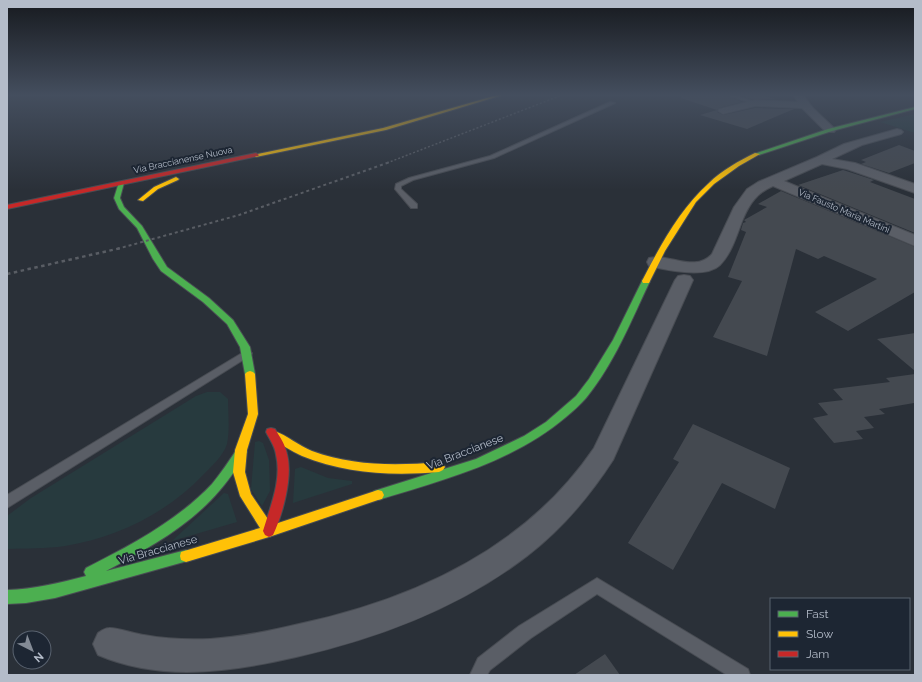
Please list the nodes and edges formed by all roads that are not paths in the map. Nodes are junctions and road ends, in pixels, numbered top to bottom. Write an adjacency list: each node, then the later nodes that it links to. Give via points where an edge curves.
1 (388, 127): 7 (street, Via Braccianense Nuova)
2 (558, 127): 14 (lane, via 492,157 411,179 398,185 398,189)
3 (827, 127): 5 (street)
4 (842, 127): 5 (street, Via Braccianese)
5 (830, 130): 21 (street, Via Braccianese, via 754,155 722,175 694,201)
6 (897, 132): 8 (street, via 863,140)
7 (285, 150): 10 (street, Via Braccianense Nuova); 17 (street, via 167,182 150,192)
8 (821, 160): 9 (street); 11 (street, via 850,166)
9 (773, 181): 20 (street, Via Fausto Maria Martini); 22 (street, via 752,192 741,207 718,259 710,265)
10 (127, 188): 15 (street, Via Braccianense Nuova); 16 (street, via 117,192 116,200); 17 (street)
11 (915, 188)
12 (107, 203): 16 (street)
13 (66, 204): 18 (street)
14 (414, 206)
15 (7, 207)
16 (119, 207): 19 (street)
17 (140, 208): 19 (street)
18 (7, 213)
19 (141, 229): 23 (street, via 155,259 175,278 224,314 243,342)
20 (915, 241)
21 (652, 268): 22 (street); 27 (street, Via Braccianese, via 619,338 582,396 545,428)
22 (686, 274): 32 (street, via 604,453 588,478 538,530 467,579 401,611 363,624 251,651 199,656 167,655 135,651)
23 (247, 353): 24 (street); 28 (lane)
24 (254, 412): 25 (street); 26 (street)
25 (274, 435): 27 (street, via 306,453 365,466 392,469 432,468); 29 (street, via 285,467 282,488)
26 (242, 451): 29 (street, via 239,470 247,501); 30 (street, via 212,492 181,517 127,553)
27 (482, 461): 29 (street, Via Braccianese)
28 (7, 502)
29 (269, 531): 30 (street, Via Braccianese)
30 (55, 591): 31 (street, Via Braccianese)
31 (7, 597)
32 (109, 644)
33 (478, 675): 34 (lane, via 484,664 525,632 597,585)
34 (742, 675)

